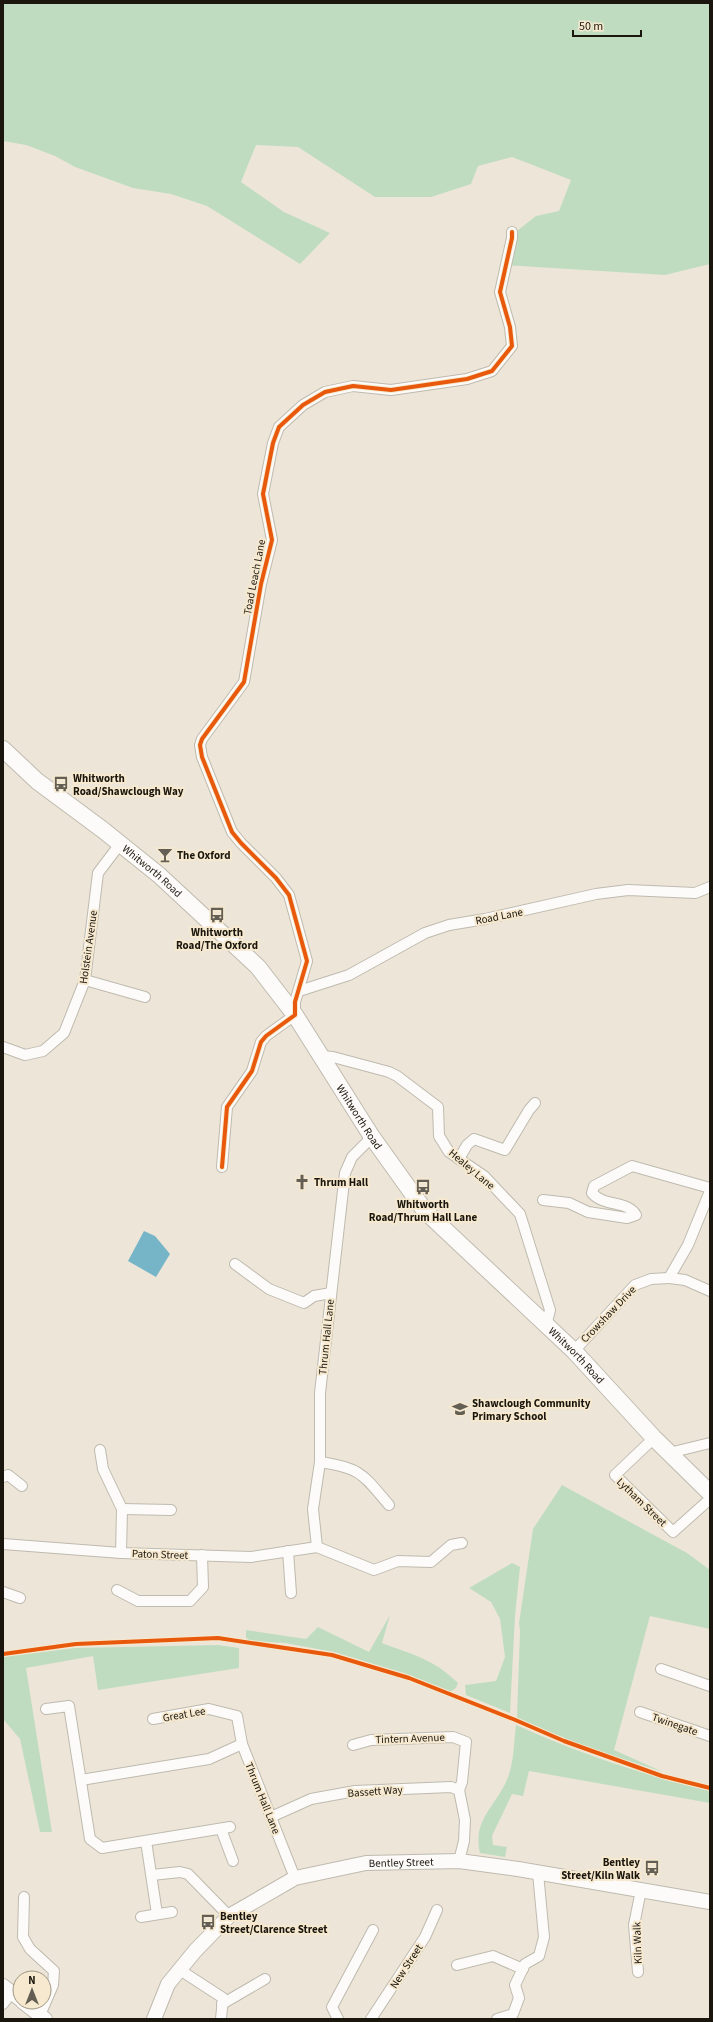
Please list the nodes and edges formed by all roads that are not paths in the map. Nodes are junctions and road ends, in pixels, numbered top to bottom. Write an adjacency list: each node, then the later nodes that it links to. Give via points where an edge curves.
1 (512, 232): 6 (street, Toad Leach Lane, via 500,292 510,327 512,346 492,371 467,379 391,390 353,386 325,392 303,405 279,427 272,443 263,494 272,540 261,584 244,682 200,745 202,757 232,832 289,895 308,961)
2 (3, 749): 3 (main road, Whitworth Road, via 37,781)
3 (120, 844): 5 (street, Holstein Avenue, via 98,873); 8 (main road, Whitworth Road, via 159,875 258,967)
4 (710, 887): 6 (street, Road Lane, via 695,893 628,890 449,925 425,932 349,975)
5 (85, 980): 7 (street); 9 (street, Holstein Avenue, via 64,1034 53,1043 43,1051 26,1055)
6 (299, 991): 8 (street, Toad Leach Lane, via 295,1002)
7 (146, 996)
8 (295, 1015): 10 (main road, Whitworth Road); 14 (street, via 266,1036 259,1047 252,1071 228,1107)
9 (3, 1047)
10 (321, 1056): 12 (main road, Whitworth Road); 13 (street, Healey Lane, via 333,1057 397,1076 438,1107 439,1136 449,1152)
11 (535, 1103): 13 (street, via 505,1150 474,1139)
12 (372, 1137): 20 (street, Thrum Hall Lane, via 352,1157 345,1173); 21 (main road, Whitworth Road, via 425,1211)
13 (459, 1159): 21 (street, Healey Lane, via 484,1176 520,1214 550,1310)
14 (222, 1168)
15 (710, 1190): 16 (street, via 632,1166 594,1186 592,1193 598,1200 630,1208 636,1215 632,1217 588,1212 569,1203); 18 (street, via 688,1245)
16 (542, 1200)
17 (235, 1264): 20 (street, via 269,1289 304,1303 314,1296)
18 (669, 1278): 19 (street, Crowshaw Drive, via 685,1280); 22 (street, Crowshaw Drive, via 651,1279 634,1285)
19 (710, 1291)
20 (331, 1294): 27 (street, Thrum Hall Lane, via 320,1393)
21 (546, 1326): 22 (main road, Whitworth Road)
22 (574, 1351): 23 (main road, Whitworth Road)
23 (654, 1438): 26 (main road, Whitworth Road); 31 (street, Lytham Street, via 615,1475 673,1532)
24 (710, 1443): 26 (street)
25 (100, 1450): 33 (street, via 103,1468)
26 (669, 1453): 30 (main road, Whitworth Road)
27 (320, 1462): 32 (street, via 345,1466 361,1473); 37 (street, Thrum Hall Lane, via 313,1509)
28 (3, 1477): 29 (street, via 8,1475)
29 (22, 1486)
30 (710, 1493)
31 (710, 1499)
32 (389, 1505)
33 (122, 1509): 34 (street); 39 (street)
34 (170, 1510)
35 (462, 1543): 37 (street, via 450,1542 431,1562 398,1561 374,1570)
36 (3, 1544): 39 (street, Paton Street)
37 (317, 1547): 38 (street, Paton Street)
38 (288, 1551): 40 (street, Paton Street, via 251,1557); 43 (street)
39 (121, 1553): 40 (street, Paton Street)
40 (202, 1555): 41 (street, via 202,1587 190,1601 138,1601)
41 (117, 1590)
42 (3, 1592): 44 (street)
43 (291, 1593)
44 (20, 1598)
45 (661, 1669): 46 (street)
46 (710, 1686)
47 (46, 1709): 54 (street, via 69,1706)
48 (640, 1712): 51 (street, Twinegate)
49 (238, 1716): 50 (street, Great Lee, via 209,1709); 52 (street, Thrum Hall Lane)
50 (153, 1719)
51 (710, 1736)
52 (242, 1744): 54 (street, via 209,1759); 56 (street, Thrum Hall Lane)
53 (353, 1745): 55 (street, Tintern Avenue, via 371,1740 453,1737 466,1742)
54 (81, 1780): 57 (street, via 90,1839 102,1848)
55 (459, 1790): 56 (street, Bassett Way, via 452,1787 355,1790 311,1799); 59 (street, Tintern Avenue, via 465,1820 464,1841)
56 (271, 1817): 62 (street, Thrum Hall Lane)
57 (146, 1841): 58 (street, via 226,1828); 61 (street)
58 (233, 1861)
59 (459, 1861): 60 (street, Bentley Street); 62 (street, Bentley Street, via 366,1862)
60 (538, 1872): 63 (street, Bentley Street); 73 (street, via 544,1937 539,1956 525,1964)
61 (152, 1875): 68 (street); 69 (street, via 180,1872 188,1874)
62 (295, 1878): 69 (street, Bentley Street)
63 (641, 1890): 65 (street, Bentley Street); 75 (street, Kiln Walk, via 634,1925)
64 (24, 1897): 81 (street, via 23,1937 30,1949 54,1971 53,1985)
65 (710, 1902)
66 (437, 1910): 85 (street, New Street, via 425,1937)
67 (172, 1912): 68 (street)
68 (157, 1914): 70 (street)
69 (229, 1916): 74 (street, Bentley Street)
70 (141, 1917)
71 (373, 1930): 84 (street, via 332,2007)
72 (457, 1965): 73 (street, via 492,1956)
73 (523, 1969): 86 (street, via 515,1986 519,1998 513,2014)
74 (180, 1970): 79 (street, via 223,1998); 82 (street, Bentley Street, via 168,1984)
75 (638, 1972)
76 (265, 1979): 79 (street)
77 (11, 1993): 78 (street)
78 (3, 2004)
79 (222, 2004): 83 (street)
80 (33, 2010): 81 (street)
81 (42, 2017)
82 (154, 2019)
83 (221, 2019)
84 (338, 2019)
85 (371, 2019)
86 (497, 2019)

